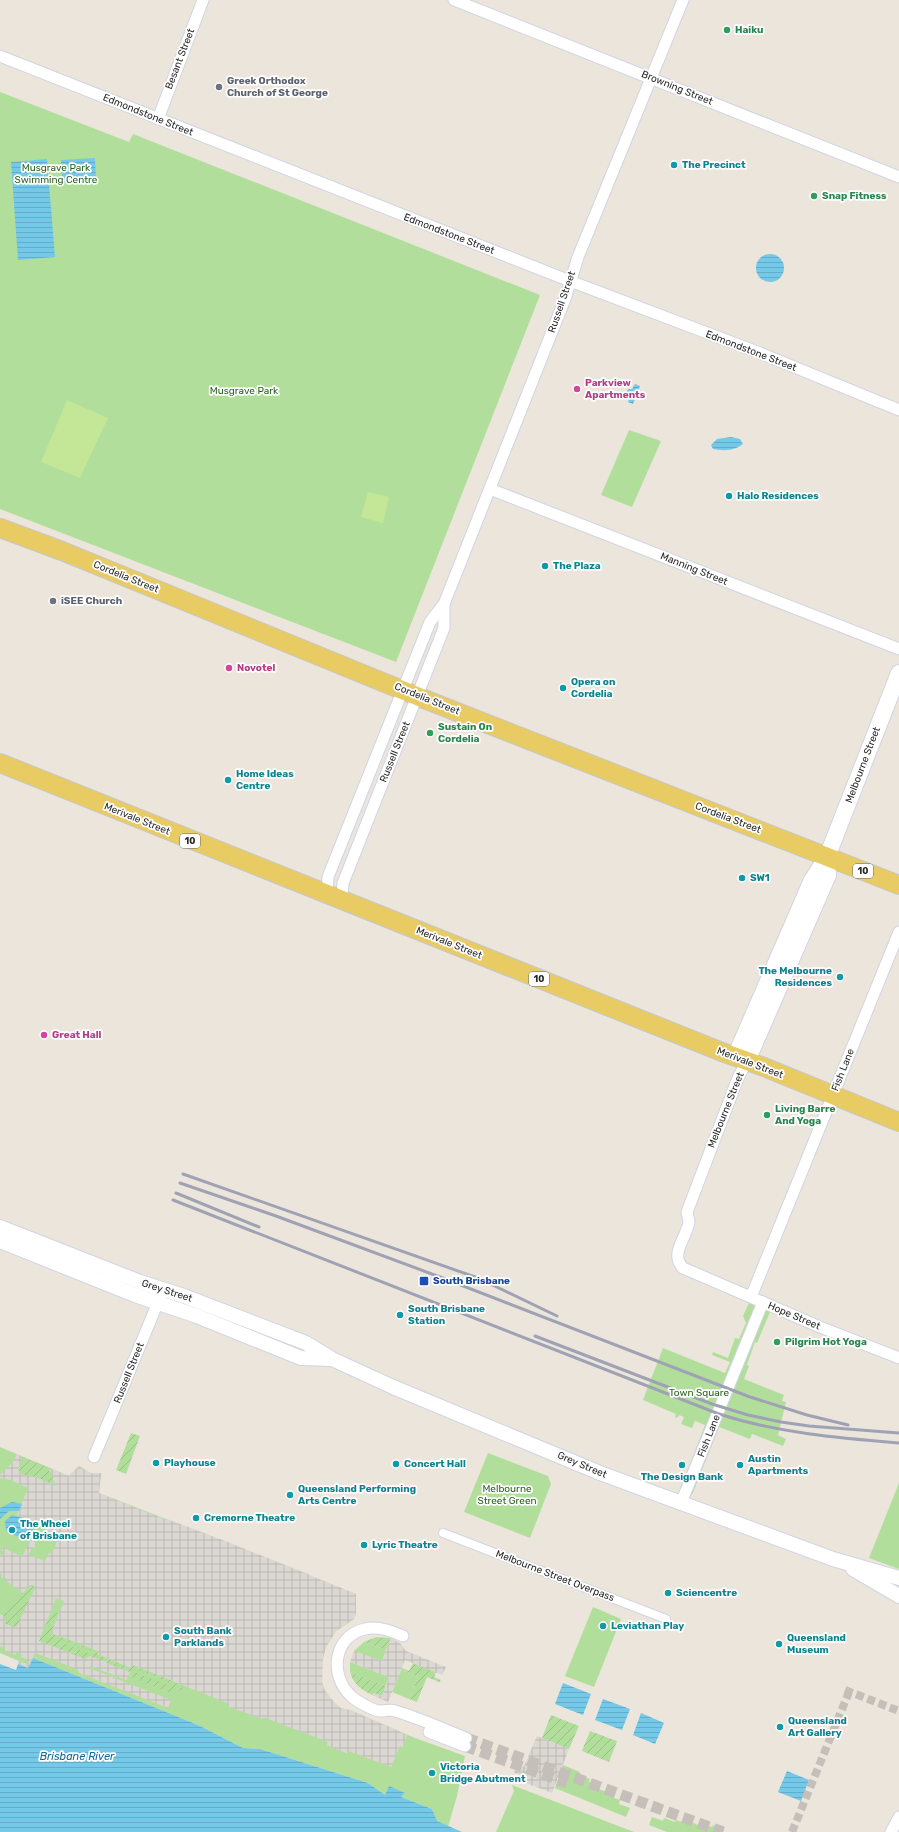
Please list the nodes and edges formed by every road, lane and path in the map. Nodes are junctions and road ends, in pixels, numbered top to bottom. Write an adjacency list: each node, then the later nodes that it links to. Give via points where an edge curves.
1 (203, 0): 6 (street, Besant Street)
2 (454, 0): 5 (street, Browning Street)
3 (683, 0): 5 (street, Russell Street)
4 (0, 56): 6 (street, Edmondstone Street)
5 (652, 78): 7 (street, Browning Street); 8 (street, Russell Street)
6 (158, 119): 8 (street, Edmondstone Street)
7 (899, 177)
8 (570, 282): 9 (street, Edmondstone Street, via 760,353); 10 (street, Russell Street)
9 (899, 410)
10 (490, 489): 12 (street, Russell Street); 13 (street, Manning Street)
11 (0, 528): 15 (main road, Cordelia Street / 10)
12 (444, 604): 15 (street, Russell Street, via 430,622); 15 (street, Russell Street, via 444,628)
13 (899, 649)
14 (899, 673): 17 (main road, Melbourne Street)
15 (410, 692): 17 (main road, Cordelia Street / 10); 19 (street, Russell Street, via 343,883); 19 (street, Russell Street, via 328,877)
16 (0, 763): 19 (main road, Merivale Street / 10)
17 (827, 857): 18 (main road, Cordelia Street / 10); 21 (main road, Melbourne Street, via 828,875)
18 (899, 885)
19 (335, 897): 21 (main road, Merivale Street / 10)
20 (899, 932): 22 (street, Fish Lane)
21 (741, 1059): 22 (main road, Merivale Street / 10); 26 (street, Melbourne Street, via 738,1078 687,1212 689,1222 678,1250 678,1261)
22 (833, 1096): 23 (main road, Merivale Street / 10); 28 (street, Fish Lane)
23 (899, 1122)
24 (0, 1227): 27 (street, Grey Street)
25 (0, 1242): 30 (street, Grey Street)
26 (690, 1272): 28 (street, Hope Street)
27 (163, 1289): 30 (street, Russell Street); 32 (street, Grey Street, via 306,1343)
28 (751, 1297): 29 (street, Hope Street)
29 (763, 1302): 31 (street, Hope Street); 34 (street, Fish Lane)
30 (158, 1303): 32 (street, Grey Street, via 301,1358); 33 (street, Russell Street)
31 (899, 1358)
32 (332, 1359): 34 (street, Grey Street, via 600,1473)
33 (94, 1457)
34 (681, 1503): 36 (street, Grey Street)
35 (444, 1533): 39 (street, Melbourne Street Overpass)
36 (836, 1560): 37 (street, Grey Street); 38 (street, Grey Street)
37 (899, 1578)
38 (899, 1596)
39 (666, 1619)
40 (404, 1636): 41 (street, via 383,1629 363,1630 348,1639 338,1655 338,1679 354,1700 379,1711 396,1711 431,1729)
41 (466, 1742)
42 (899, 1817): 43 (street)
43 (891, 1832)

